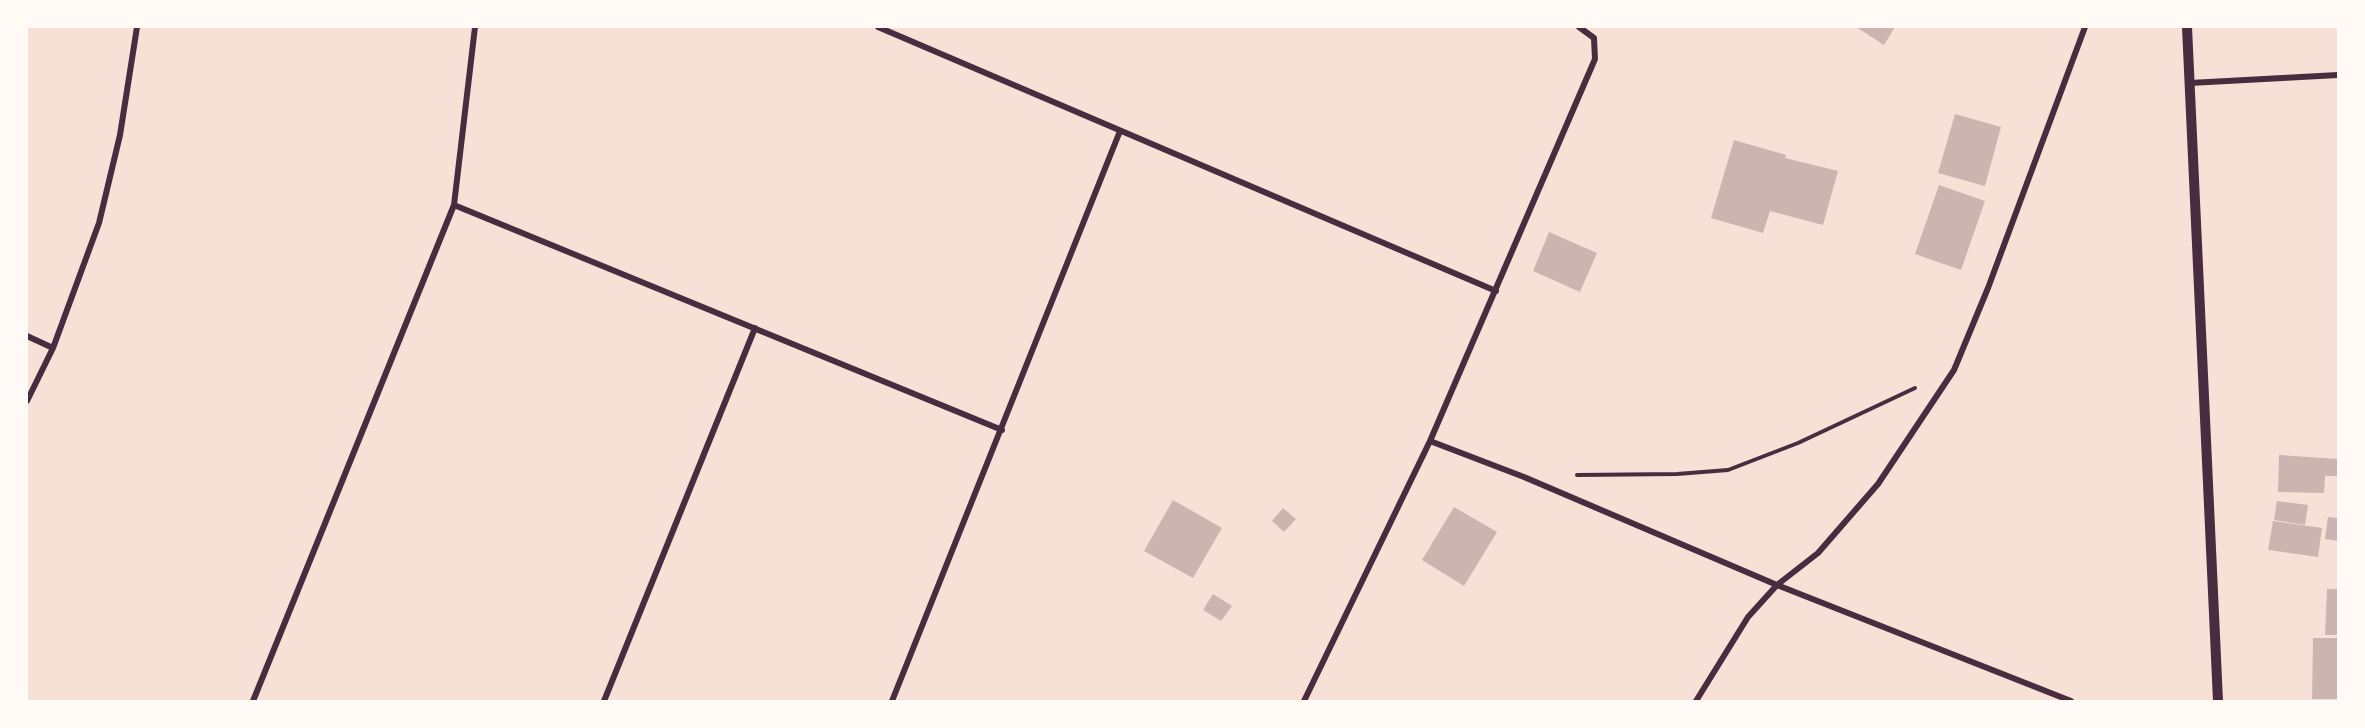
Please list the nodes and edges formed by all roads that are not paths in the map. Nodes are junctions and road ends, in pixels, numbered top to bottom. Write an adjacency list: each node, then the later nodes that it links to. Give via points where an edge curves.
1 (137, 27): 14 (street, via 120,135 99,223)
2 (475, 27): 10 (street)
3 (878, 27): 9 (street)
4 (1579, 27): 11 (street, via 1594,38 1595,59)
5 (2085, 27): 18 (street, via 1954,370 1878,484 1818,553)
6 (2187, 27): 8 (street)
7 (2338, 75): 8 (street)
8 (2190, 83): 25 (street)
9 (1120, 131): 11 (street); 16 (street)
10 (454, 205): 12 (street); 19 (street)
11 (1496, 291): 17 (street)
12 (755, 328): 16 (street); 20 (street)
13 (27, 336): 14 (street)
14 (53, 348): 15 (street)
15 (27, 401)
16 (1002, 429): 21 (street)
17 (1430, 441): 18 (street); 22 (street)
18 (1777, 585): 23 (street, via 1748,617); 24 (street)
19 (253, 701)
20 (604, 701)
21 (892, 701)
22 (1304, 701)
23 (1696, 701)
24 (2071, 701)
25 (2218, 701)

